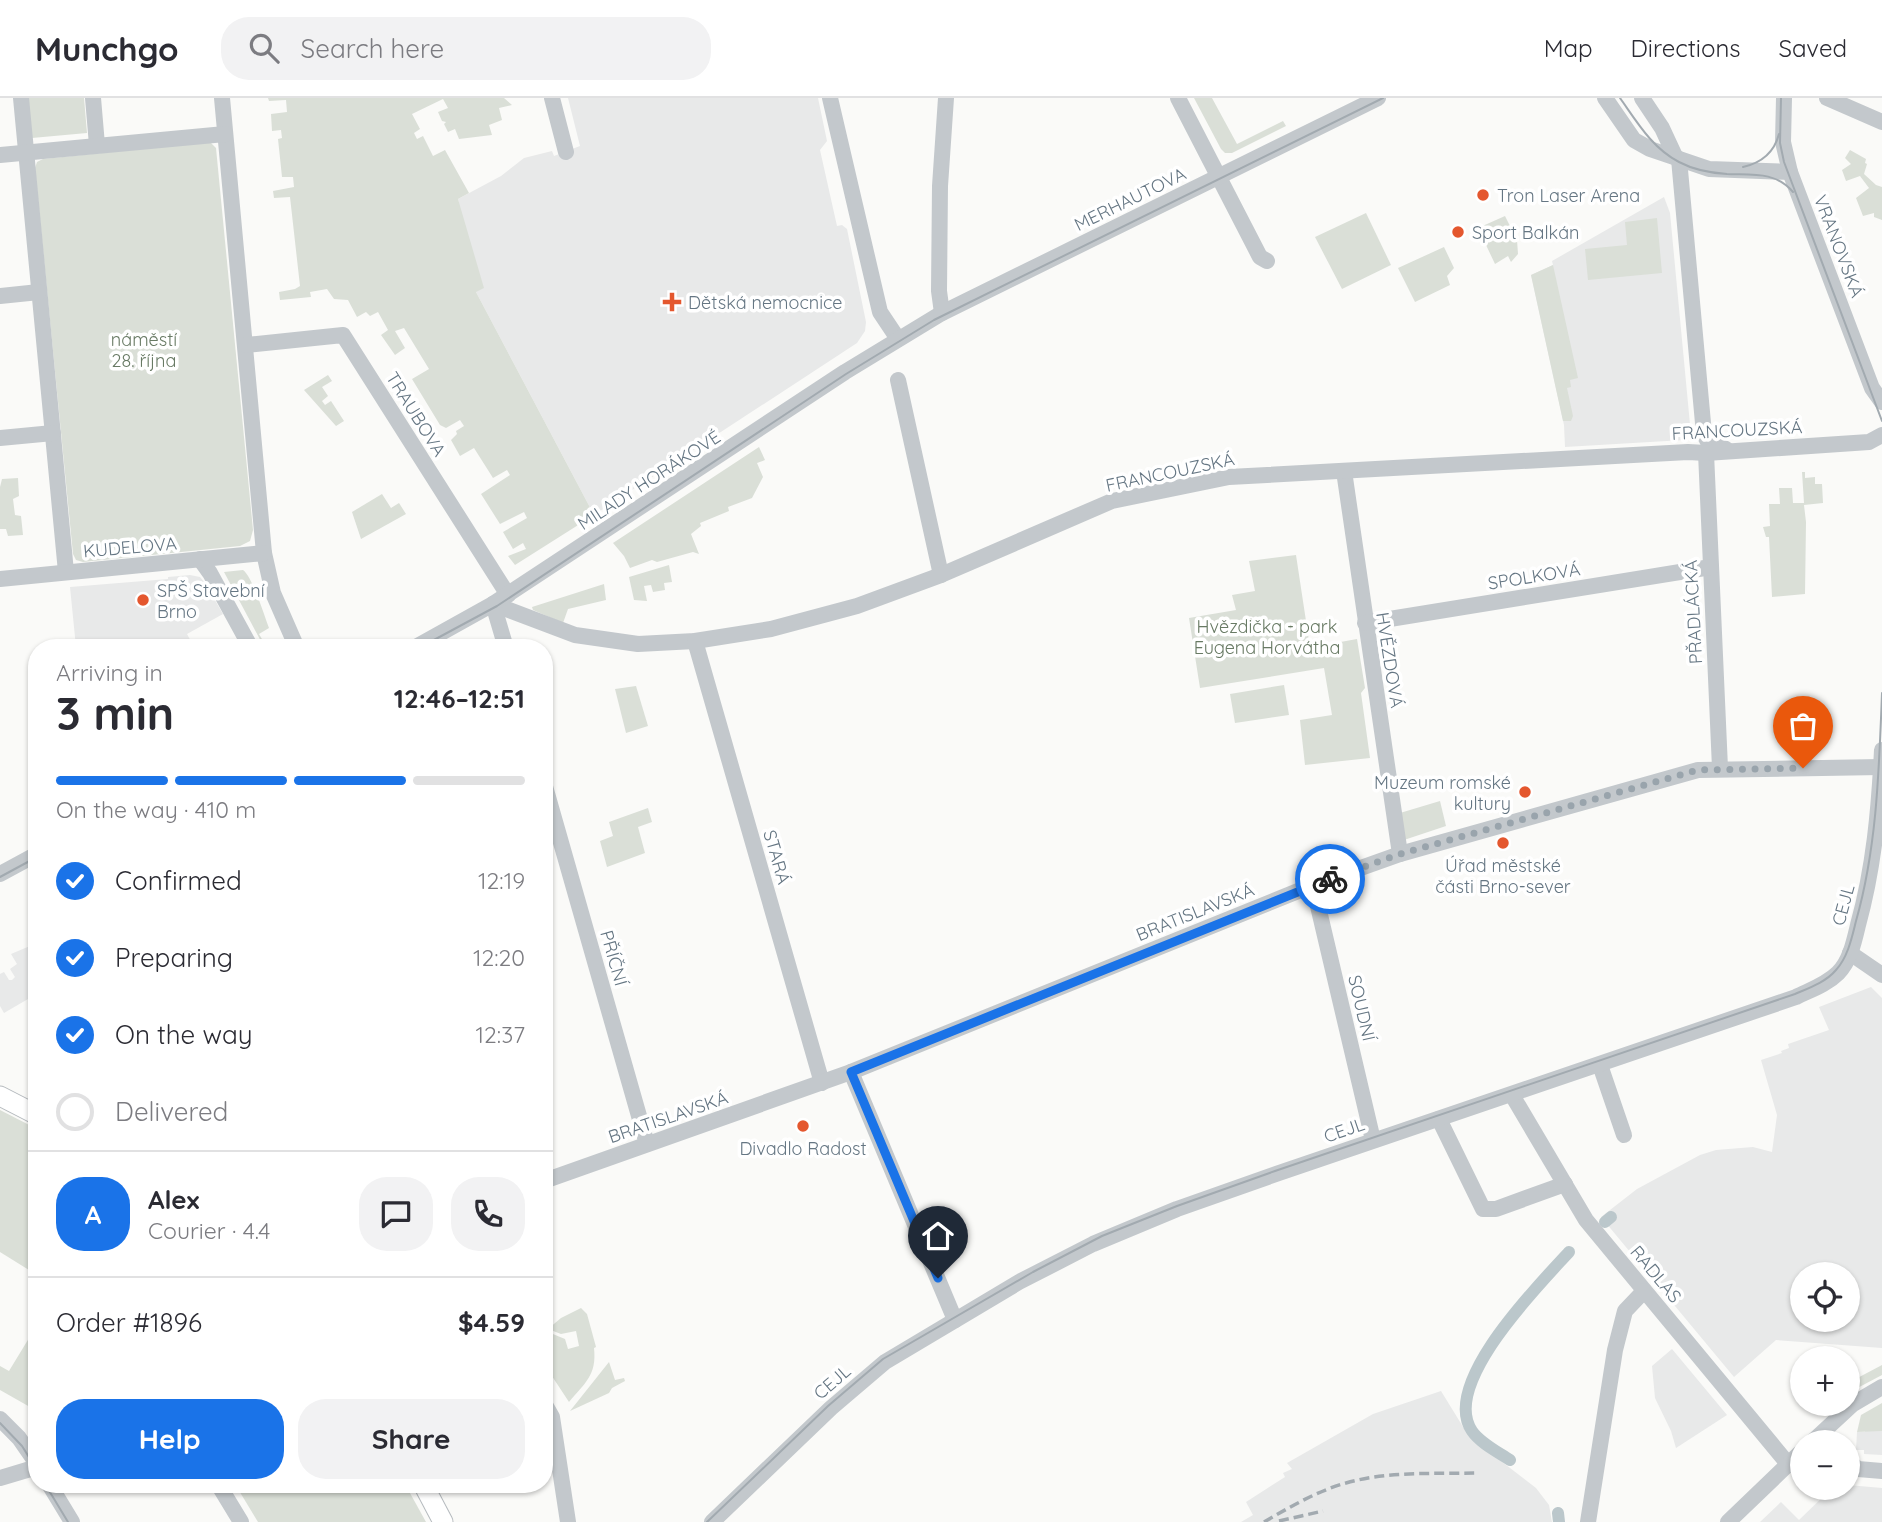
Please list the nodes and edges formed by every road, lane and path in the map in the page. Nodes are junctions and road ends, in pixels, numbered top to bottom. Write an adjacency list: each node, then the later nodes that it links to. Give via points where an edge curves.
1 (20, 98): 16 (street)
2 (93, 98): 15 (street)
3 (222, 98): 14 (street)
4 (552, 98): 17 (street)
5 (830, 98): 26 (street, via 880,312)
6 (946, 98): 25 (street, via 940,186)
7 (1178, 98): 21 (street)
8 (1377, 98): 21 (street, MERHAUTOVA)
9 (1605, 98): 19 (street, via 1634,140)
10 (1642, 98): 19 (street)
11 (1784, 98): 20 (street, VRANOVSKÁ, via 1783,142)
12 (1827, 98): 13 (street)
13 (1882, 122)
14 (225, 134): 15 (street); 27 (street)
15 (97, 145): 16 (street)
16 (26, 152): 18 (street); 23 (street)
17 (566, 152)
18 (0, 155)
19 (1677, 157): 20 (street, via 1720,171); 33 (street, via 1703,434 1713,445)
20 (1790, 172): 29 (street, VRANOVSKÁ, via 1872,388)
21 (1219, 177): 22 (street, via 1260,257); 25 (street, MERHAUTOVA)
22 (1267, 261)
23 (39, 292): 24 (street); 30 (street)
24 (0, 296)
25 (942, 313): 26 (street, MERHAUTOVA)
26 (899, 338): 42 (street, MILADY HORÁKOVÉ)
27 (246, 345): 36 (street); 42 (street, TRAUBOVA, via 343,335)
28 (898, 380): 40 (street)
29 (1882, 402)
30 (53, 433): 32 (street); 39 (street)
31 (1882, 435): 33 (street, FRANCOUZSKÁ, via 1869,442)
32 (0, 438)
33 (1732, 450): 34 (street, FRANCOUZSKÁ)
34 (1706, 453): 35 (street, FRANCOUZSKÁ); 38 (street, PŘADLÁCKÁ)
35 (1344, 471): 40 (street, FRANCOUZSKÁ, via 1229,477 1112,501); 44 (street, HVĚZDOVÁ)
36 (264, 553): 37 (street, KUDELOVA); 46 (street, via 273,593)
37 (200, 559): 39 (street, KUDELOVA); 45 (street)
38 (1711, 567): 44 (street, SPOLKOVÁ); 52 (street, PŘADLÁCKÁ)
39 (66, 572): 41 (street, KUDELOVA)
40 (941, 575): 49 (street, FRANCOUZSKÁ, via 845,610 771,629)
41 (0, 579)
42 (508, 595): 43 (street, MILADY HORÁKOVÉ)
43 (493, 604): 47 (street, MILADY HORÁKOVÉ); 48 (street); 49 (street, FRANCOUZSKÁ, via 575,635 638,644)
44 (1364, 623): 54 (street, HVĚZDOVÁ)
45 (246, 639)
46 (293, 639)
47 (430, 639)
48 (503, 639)
49 (695, 641): 62 (street, STARÁ)
50 (1882, 750): 51 (street, CEJL)
51 (1881, 767): 52 (street, BRATISLAVSKÁ); 58 (street, CEJL, via 1870,878)
52 (1720, 768): 54 (street, BRATISLAVSKÁ, via 1698,770)
53 (553, 815): 69 (street, PŘÍČNÍ)
54 (1400, 854): 57 (street, BRATISLAVSKÁ)
55 (28, 859): 56 (street)
56 (0, 874)
57 (1313, 885): 61 (street, BRATISLAVSKÁ); 68 (street, SOUDNÍ)
58 (1850, 953): 59 (street); 60 (street, CEJL, via 1837,974 1796,997)
59 (1882, 975)
60 (1600, 1065): 63 (street, CEJL); 67 (street)
61 (851, 1072): 62 (street, BRATISLAVSKÁ); 73 (street)
62 (822, 1083): 69 (street, BRATISLAVSKÁ)
63 (1512, 1095): 66 (street, CEJL); 71 (street, RADLAS)
64 (0, 1096): 65 (main road)
65 (28, 1110)
66 (1440, 1119): 68 (street, CEJL); 71 (street, via 1483,1209)
67 (1624, 1135)
68 (1373, 1140): 73 (street, CEJL, via 1103,1240)
69 (647, 1144): 70 (street, BRATISLAVSKÁ)
70 (553, 1178)
71 (1565, 1184): 72 (street, RADLAS, via 1587,1220)
72 (1644, 1291): 80 (street, RADLAS); 92 (street, via 1625,1311 1615,1350)
73 (955, 1320): 91 (street, CEJL, via 885,1362)
74 (1882, 1387): 77 (street, via 1853,1404)
75 (0, 1419): 78 (street)
76 (553, 1424): 90 (street)
77 (1828, 1430)
78 (28, 1450)
79 (28, 1463): 83 (street)
80 (1789, 1465): 93 (street)
81 (1860, 1469): 82 (street)
82 (1882, 1471)
83 (0, 1478)
84 (54, 1493): 87 (street)
85 (223, 1493): 88 (street)
86 (428, 1493): 89 (main road)
87 (72, 1522)
88 (241, 1522)
89 (443, 1522)
90 (568, 1522)
91 (712, 1522)
92 (1588, 1522)
93 (1728, 1522)

